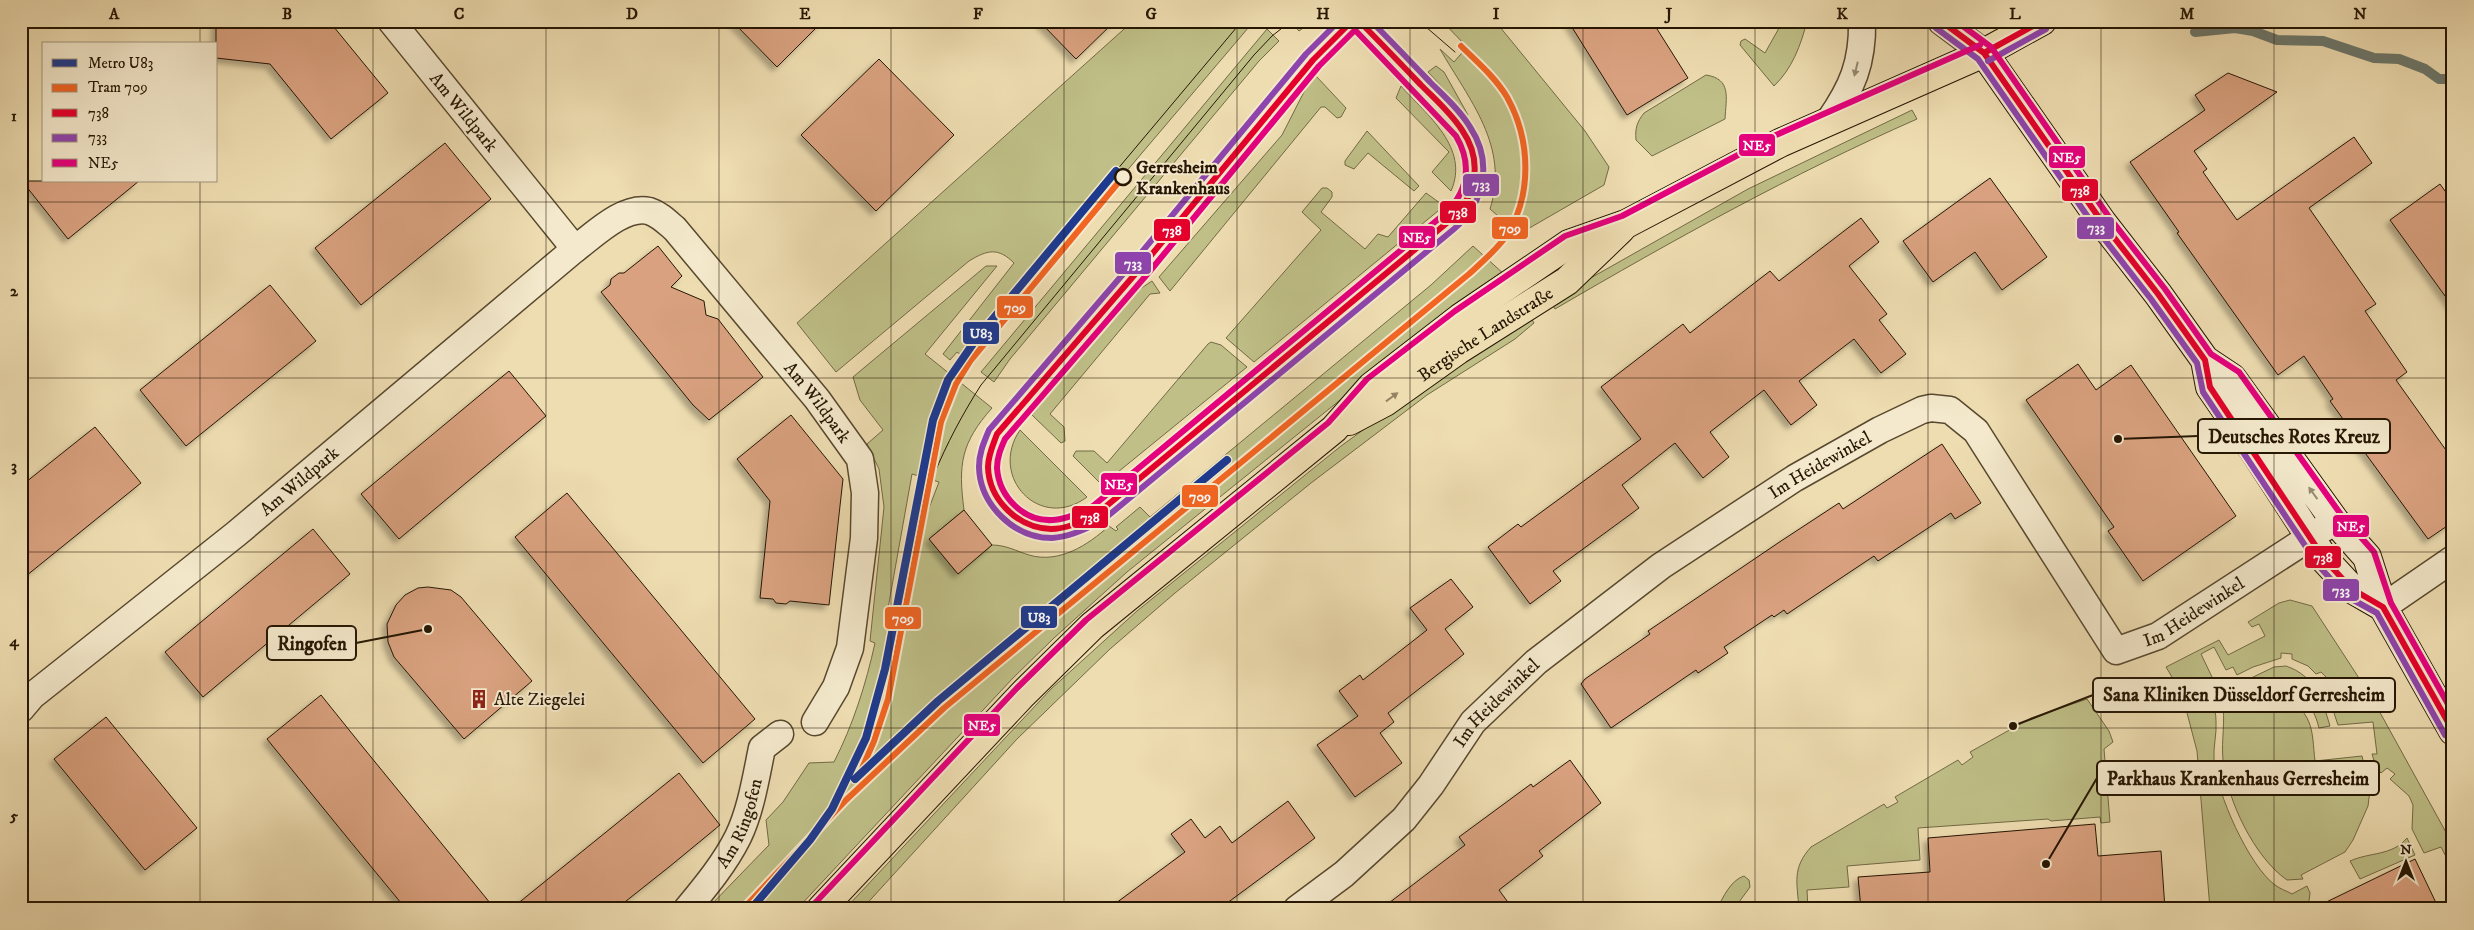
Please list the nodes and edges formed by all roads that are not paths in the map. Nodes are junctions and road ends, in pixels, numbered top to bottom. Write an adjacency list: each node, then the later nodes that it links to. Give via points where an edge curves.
1 (391, 21): 7 (street, Am Wildpark)
2 (1862, 21): 6 (street, one-way to 6, via 1854,79)
3 (1941, 21): 5 (street)
4 (2042, 21): 5 (main road, Bergische Landstraße)
5 (1984, 53): 6 (main road, Bergische Landstraße); 8 (main road, via 2102,222)
6 (1829, 121): 18 (main road, Bergische Landstraße, via 1780,143 1626,224 1567,281 1458,350 1385,402 1334,429 1092,626 1023,694)
7 (575, 248): 13 (street, Am Wildpark, via 236,534 32,696); 14 (street, Am Wildpark, via 635,211 649,211 663,218 817,399 860,459 865,493 864,538 850,648 836,687)
8 (2205, 360): 9 (main road, one-way to 8, via 2232,378); 10 (main road, via 2210,387)
9 (2335, 522): 10 (street, Im Heidewinkel); 12 (main road, via 2368,556)
10 (2311, 536): 12 (main road, via 2325,560 2352,589); 19 (street, Im Heidewinkel, via 2158,636 2116,651 1976,431 1950,410 1922,410 1795,478 1661,566 1536,662 1473,722 1404,819 1344,874)
11 (2453, 559): 12 (street)
12 (2383, 607): 15 (main road)
13 (21, 709)
14 (815, 722)
15 (2453, 731)
16 (780, 734): 17 (street, Am Ringofen, via 762,748 739,836 711,881)
17 (687, 909)
18 (821, 909)
19 (1297, 909)

